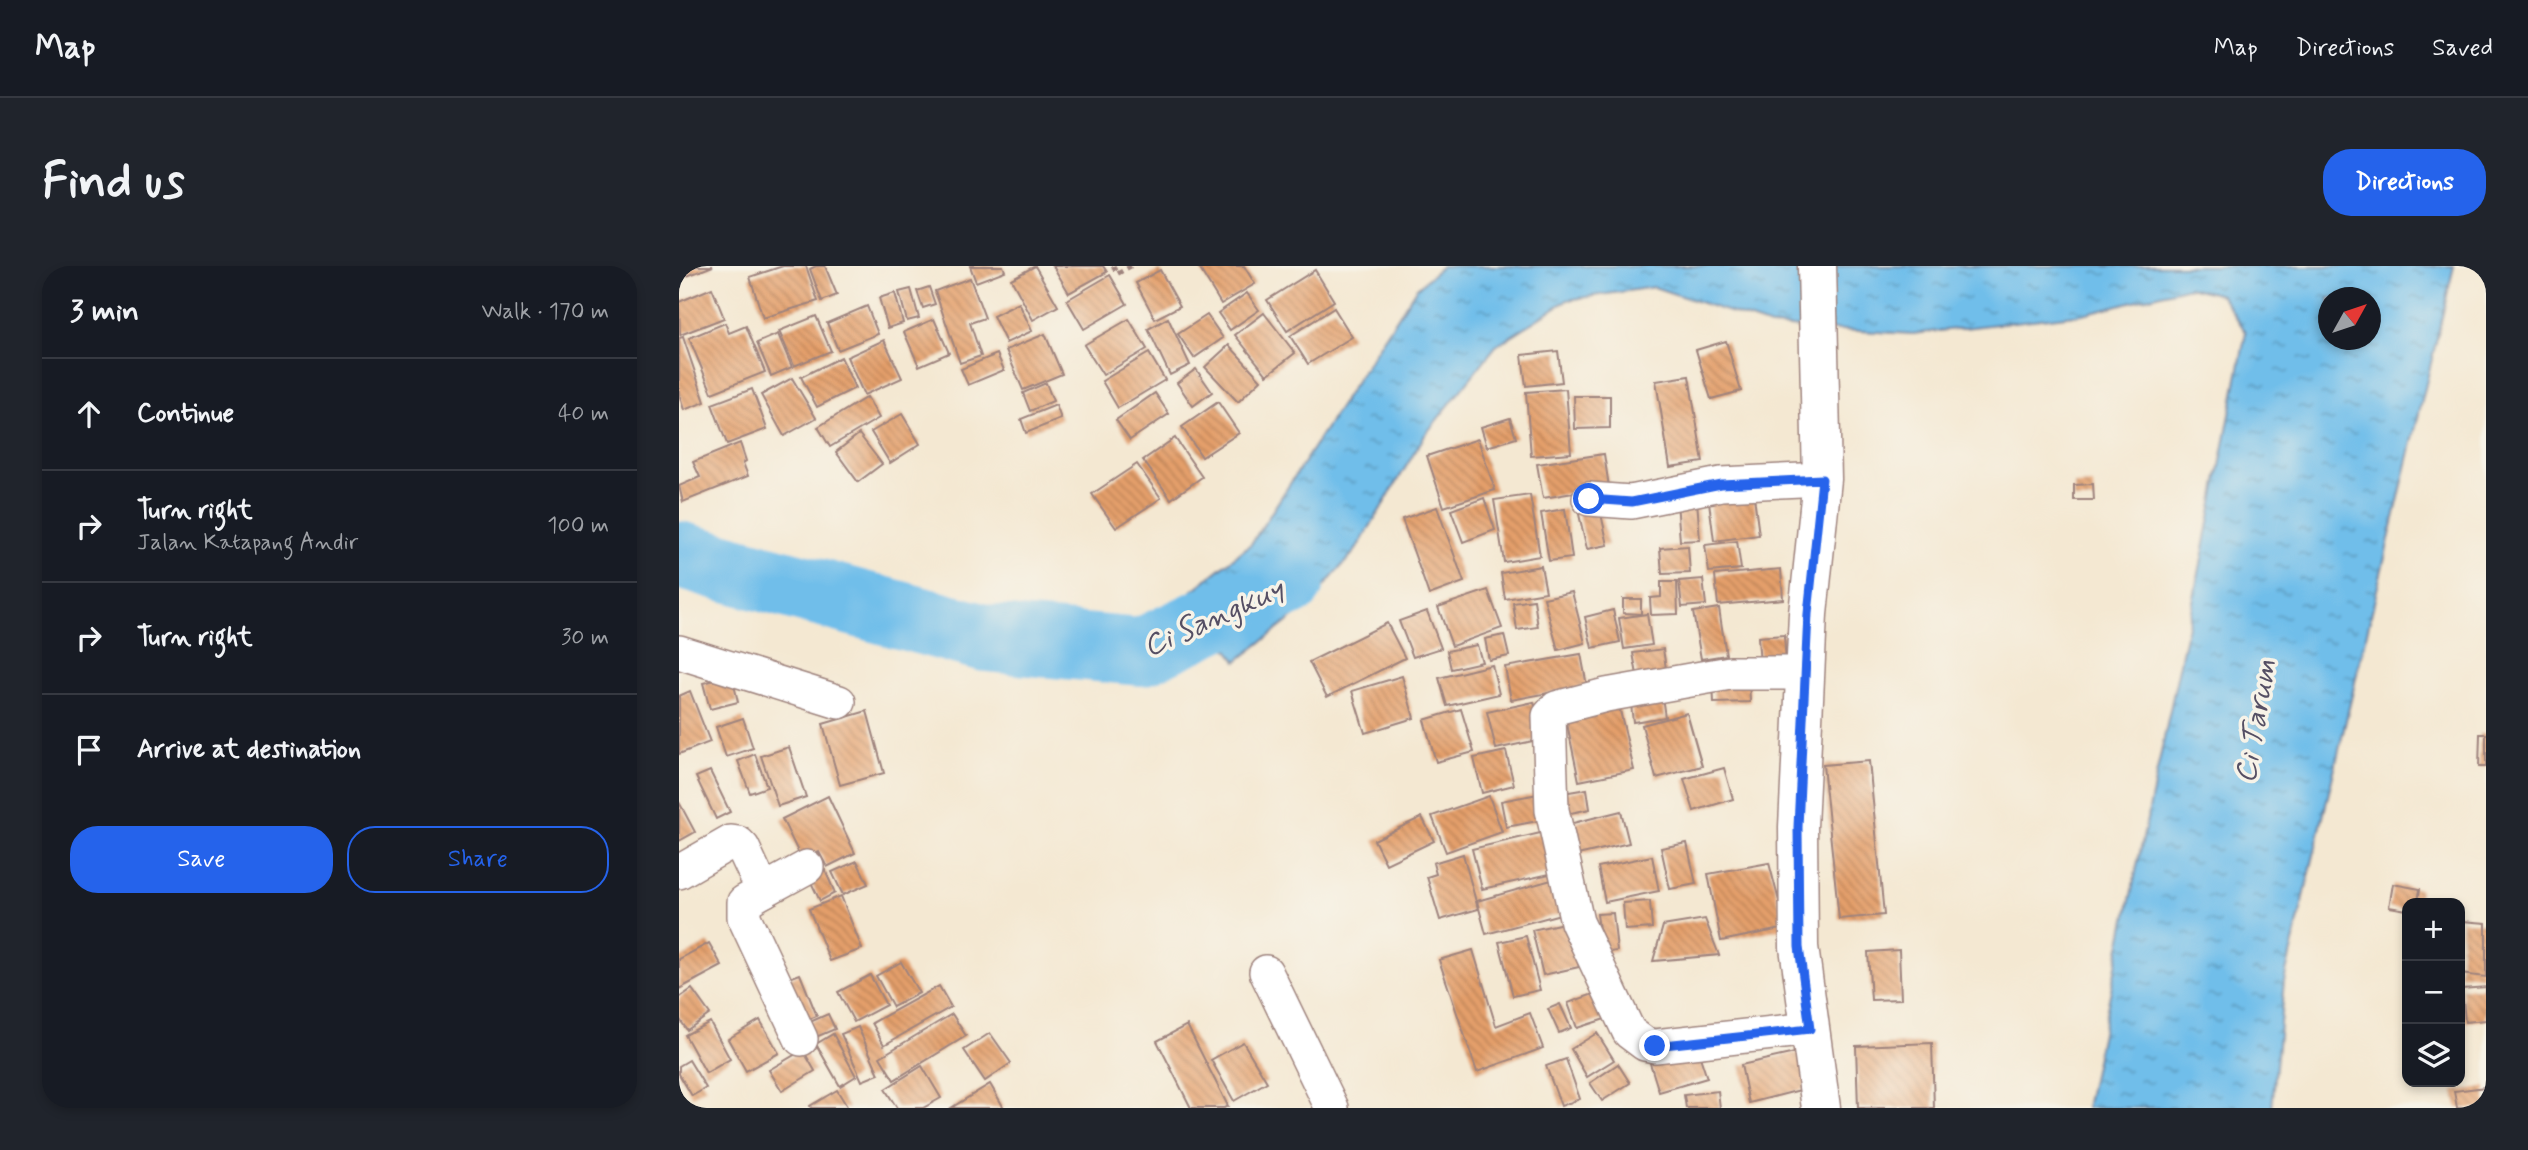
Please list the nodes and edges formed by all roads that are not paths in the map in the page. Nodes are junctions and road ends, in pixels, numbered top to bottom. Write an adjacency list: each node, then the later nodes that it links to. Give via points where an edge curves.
1 (1817, 266): 2 (street)
2 (1822, 479): 3 (street, via 1721,484 1632,502); 5 (street)
3 (1589, 499)
4 (679, 652): 6 (street)
5 (1805, 673): 11 (street, via 1798,827 1799,947); 11 (street, via 1730,673 1606,695 1556,708 1548,722 1552,810 1577,922 1629,1032 1655,1046)
6 (839, 702)
7 (807, 867): 9 (street)
8 (679, 872): 9 (street, via 731,842 738,843)
9 (763, 891): 12 (street, via 744,902 744,916)
10 (1266, 972): 13 (street)
11 (1810, 1029): 14 (street)
12 (801, 1039)
13 (1332, 1108)
14 (1821, 1108)

